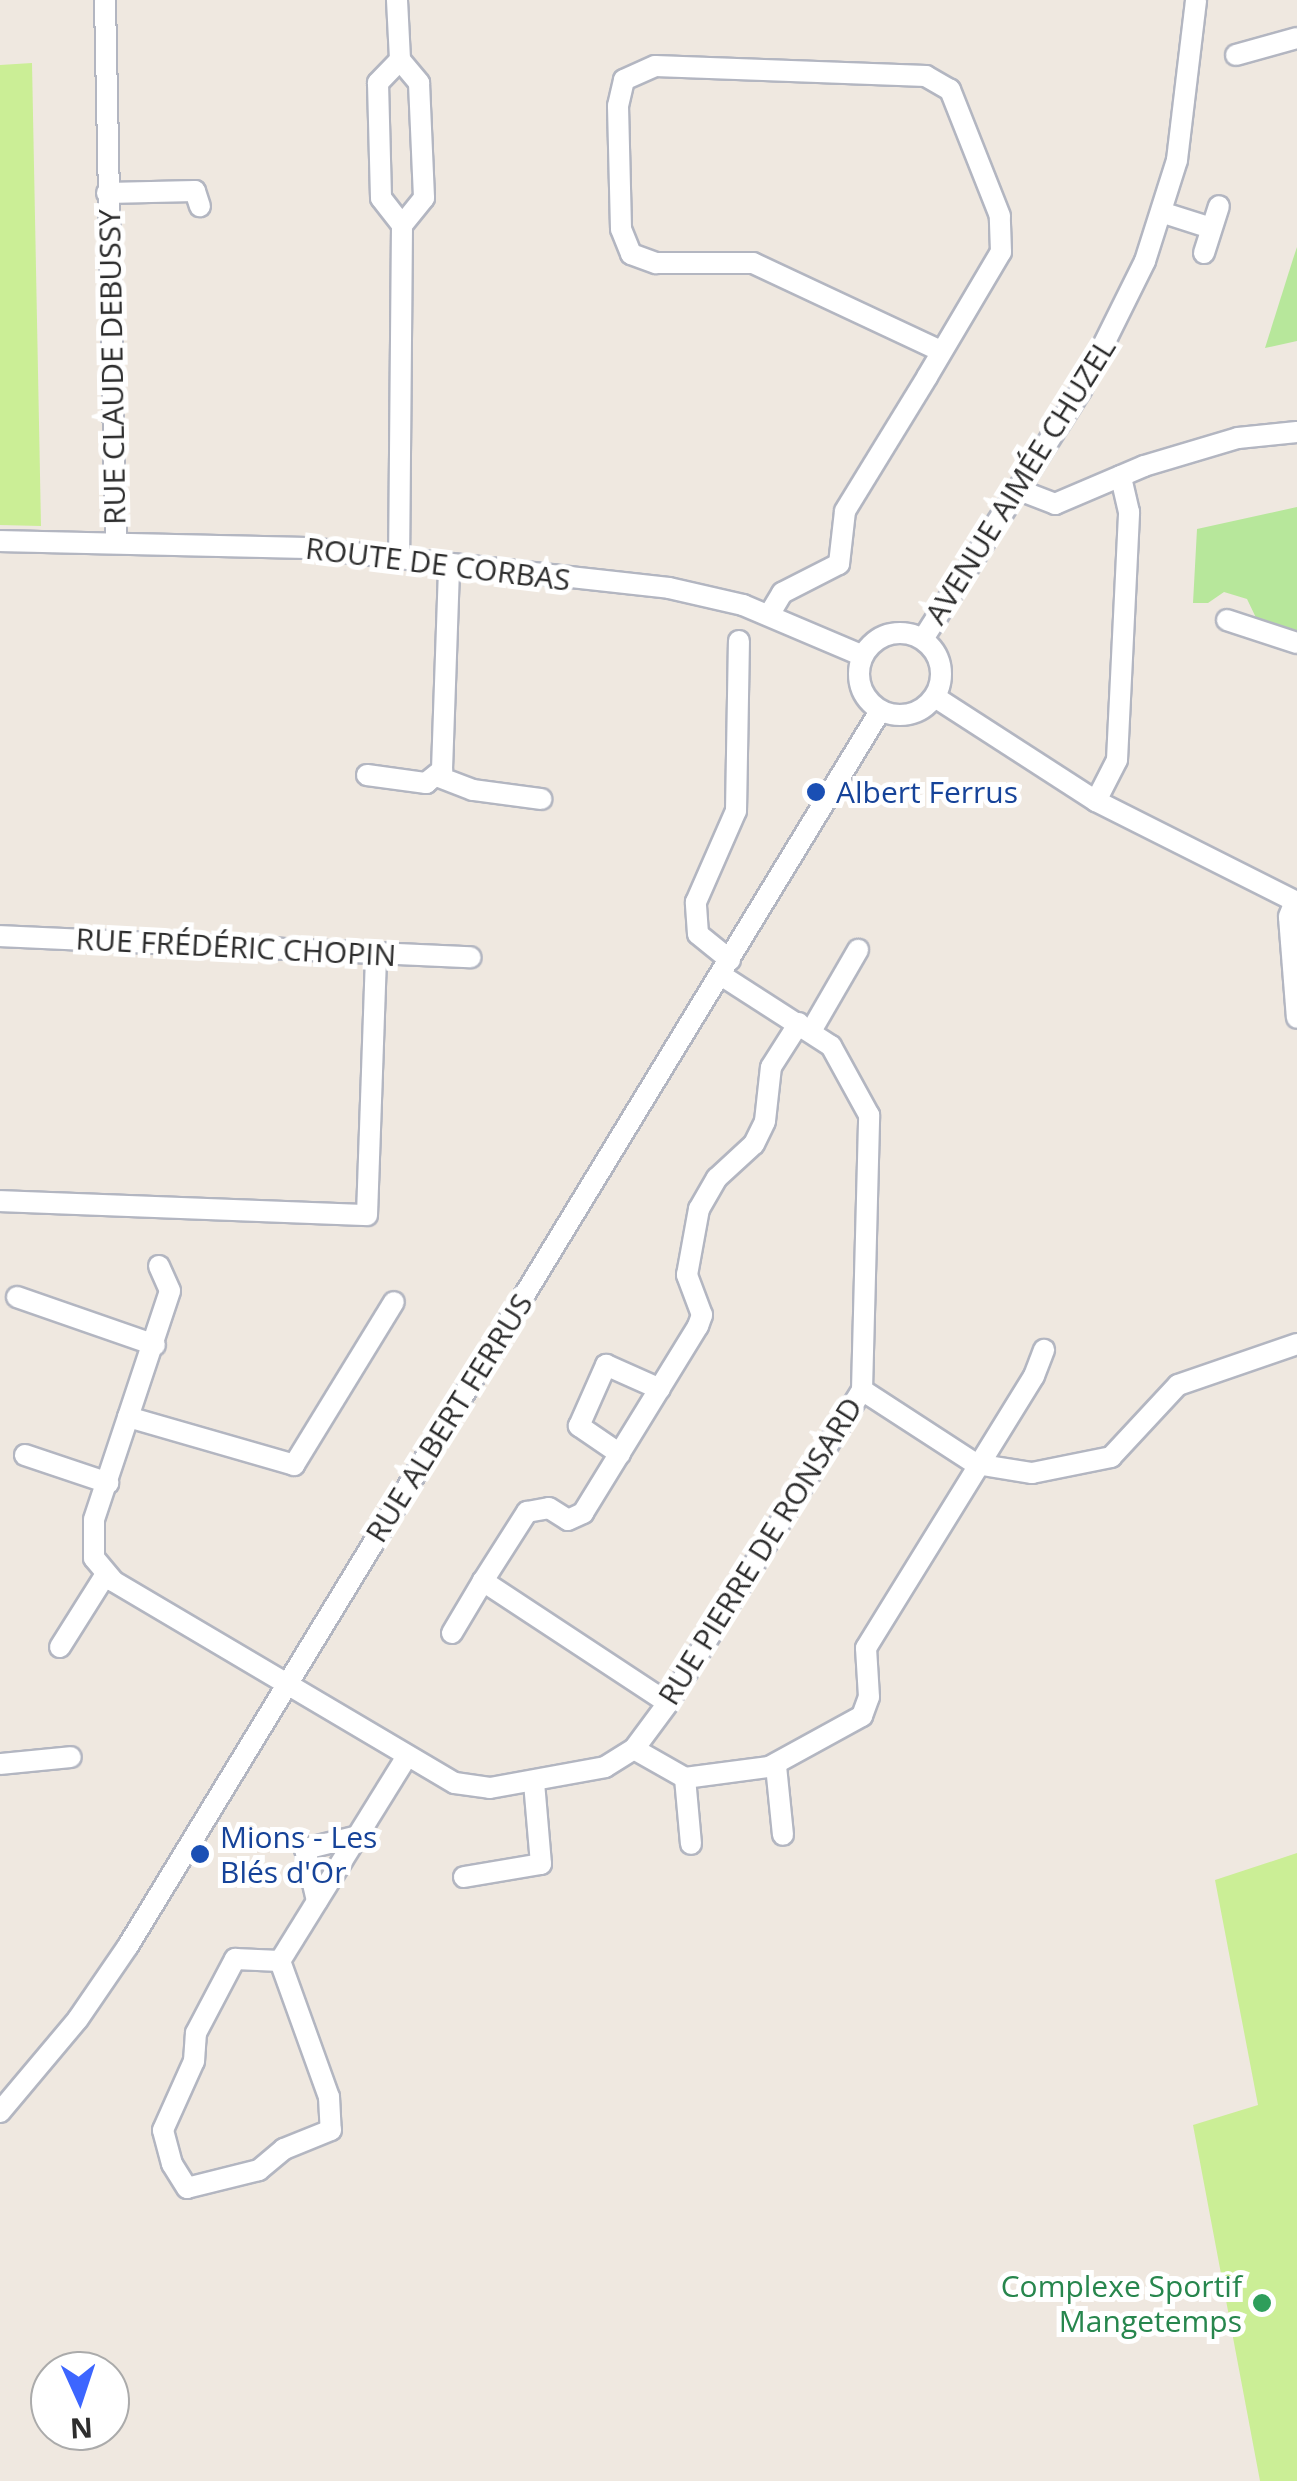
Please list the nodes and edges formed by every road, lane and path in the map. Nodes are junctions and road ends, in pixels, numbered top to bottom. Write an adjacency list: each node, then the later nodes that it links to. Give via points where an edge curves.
1 (105, 0): 7 (street, RUE CLAUDE DEBUSSY)
2 (397, 0): 6 (street)
3 (1196, 0): 10 (street, AVENUE AIMÉE CHUZEL, via 1190,80)
4 (1297, 38): 5 (street)
5 (1236, 55)
6 (400, 60): 11 (street, via 420,83 424,198); 11 (street, via 378,83 378,102 381,198)
7 (107, 193): 8 (street, RUE CLAUDE DEBUSSY, via 195,190); 19 (street, RUE CLAUDE DEBUSSY)
8 (200, 206)
9 (1219, 206): 12 (street)
10 (1164, 212): 12 (street); 17 (street, AVENUE AIMÉE CHUZEL, via 1121,316)
11 (402, 225): 20 (street)
12 (1211, 228): 13 (street)
13 (1204, 253)
14 (941, 351): 14 (street, via 1003,241 1000,216 950,90 916,74 794,68 655,66 624,80 618,106 621,229 631,254 656,263 753,263); 22 (street, via 845,511 839,564 782,593)
15 (1297, 432): 16 (street, via 1238,438)
16 (1121, 476): 17 (street, via 1055,504); 33 (street, via 1129,512 1117,760)
17 (1020, 490): 24 (street, AVENUE AIMÉE CHUZEL)
18 (0, 541): 19 (street, ROUTE DE CORBAS)
19 (116, 541): 20 (street, ROUTE DE CORBAS, via 308,548)
20 (399, 559): 21 (street, ROUTE DE CORBAS)
21 (449, 568): 22 (street, ROUTE DE CORBAS, via 669,588); 31 (street)
22 (769, 615): 27 (street, ROUTE DE CORBAS)
23 (1226, 620): 26 (street)
24 (922, 639): 27 (street, via 890,634); 28 (street, via 942,671)
25 (739, 640): 39 (street, RUE PIERRE DE RONSARD, via 736,811 696,902 698,934)
26 (1297, 644)
27 (863, 656): 29 (street, via 860,686)
28 (935, 697): 29 (street, via 918,712); 33 (street)
29 (880, 711): 39 (street, RUE ALBERT FERRUS)
30 (367, 775): 31 (street, via 408,783)
31 (439, 777): 32 (street, via 473,790)
32 (540, 798)
33 (1096, 801): 34 (street)
34 (1296, 902): 40 (street, via 1289,918)
35 (0, 936): 37 (street, RUE FRÉDÉRIC CHOPIN)
36 (858, 950): 41 (street)
37 (376, 953): 38 (street, RUE FRÉDÉRIC CHOPIN); 42 (street, via 367,1216)
38 (471, 957)
39 (725, 967): 41 (street, RUE PIERRE DE RONSARD); 60 (street, RUE ALBERT FERRUS)
40 (1297, 1018)
41 (805, 1027): 49 (street, via 771,1067 765,1121 754,1144 717,1178 699,1209 687,1275 702,1314); 50 (street, RUE PIERRE DE RONSARD, via 849,1069 873,1138)
42 (0, 1200)
43 (159, 1266): 46 (street, via 170,1291)
44 (17, 1297): 46 (street)
45 (394, 1302): 51 (street, via 294,1465)
46 (155, 1344): 51 (street)
47 (1297, 1344): 54 (street, via 1178,1385 1111,1457 1032,1473)
48 (1044, 1350): 54 (street)
49 (660, 1389): 52 (street); 52 (street, via 606,1366 579,1426)
50 (862, 1390): 54 (street); 61 (street, RUE PIERRE DE RONSARD)
51 (128, 1417): 55 (street)
52 (620, 1454): 57 (street, via 577,1518 568,1520 550,1508 527,1512)
53 (25, 1456): 55 (street)
54 (976, 1464): 66 (street, via 866,1648 865,1712)
55 (108, 1483): 56 (street, via 94,1520 94,1558)
56 (106, 1574): 59 (street); 60 (street, RUE PIERRE DE RONSARD)
57 (483, 1581): 58 (street); 61 (street)
58 (452, 1633)
59 (60, 1648)
60 (285, 1687): 63 (street, RUE PIERRE DE RONSARD); 75 (street, RUE ALBERT FERRUS, via 128,1946)
61 (668, 1703): 62 (street, RUE PIERRE DE RONSARD)
62 (634, 1749): 67 (street); 68 (street, RUE PIERRE DE RONSARD, via 605,1767)
63 (407, 1756): 68 (street, RUE PIERRE DE RONSARD, via 472,1786); 70 (street)
64 (71, 1757): 65 (street)
65 (0, 1764)
66 (776, 1766): 67 (street); 69 (street)
67 (685, 1778): 71 (street)
68 (534, 1782): 72 (street, via 540,1864)
69 (783, 1835)
70 (358, 1836): 73 (street); 73 (street, via 305,1848)
71 (690, 1844)
72 (464, 1876)
73 (317, 1901): 74 (street)
74 (280, 1961): 74 (street, via 236,1959 196,2034 194,2061 164,2130 172,2164 187,2188 259,2170 284,2149 331,2130 329,2097)
75 (5, 2097)

